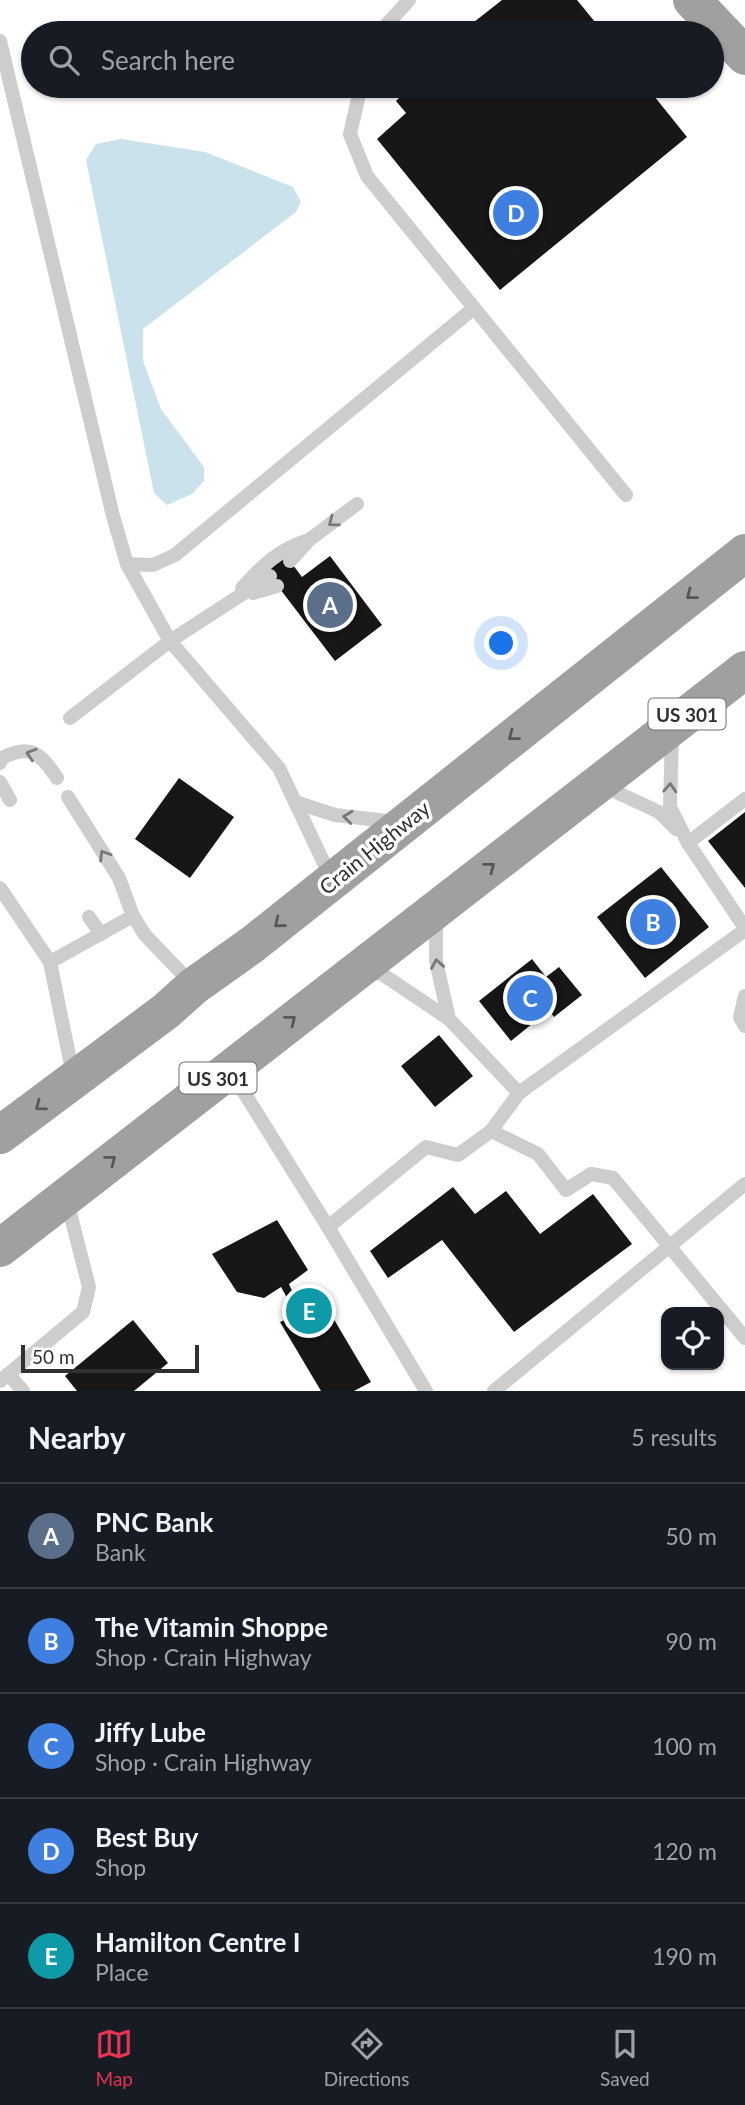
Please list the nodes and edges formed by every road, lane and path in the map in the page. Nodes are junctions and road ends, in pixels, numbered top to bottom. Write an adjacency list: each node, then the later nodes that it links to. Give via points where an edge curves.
1 (409, 0): 3 (lane)
2 (692, 0): 4 (highway)
3 (390, 21)
4 (712, 21)
5 (724, 34): 7 (highway)
6 (0, 41): 14 (lane)
7 (745, 56)
8 (358, 98): 9 (lane, via 349,134 367,176)
9 (474, 308): 10 (lane); 14 (lane, via 176,555 153,565)
10 (626, 495)
11 (357, 504): 12 (lane, one-way to 12)
12 (309, 540): 15 (lane); 17 (lane, via 289,546 265,562)
13 (745, 553): 32 (highway, Crain Highway, one-way to 32)
14 (127, 564): 18 (lane)
15 (293, 565)
16 (274, 581): 17 (lane)
17 (232, 600): 18 (lane)
18 (170, 641): 21 (lane); 31 (lane, via 279,768)
19 (745, 670): 23 (highway, US 301)
20 (745, 680): 22 (highway)
21 (70, 718)
22 (673, 729): 23 (highway); 33 (lane, one-way to 22, via 669,804)
23 (629, 758): 27 (highway, US 301)
24 (0, 763): 25 (lane, one-way to 24, via 45,760 31,751 16,751)
25 (57, 778)
26 (0, 782): 30 (lane)
27 (596, 783): 33 (lane, via 659,812); 36 (highway, US 301, one-way to 27)
28 (68, 797): 37 (lane, one-way to 28, via 119,878)
29 (745, 799): 33 (lane)
30 (10, 800)
31 (295, 802): 32 (lane, one-way to 31, via 335,815); 34 (lane)
32 (404, 823): 34 (highway, Crain Highway)
33 (688, 843): 39 (lane)
34 (332, 881): 43 (highway, Crain Highway, one-way to 43)
35 (0, 888): 41 (lane)
36 (436, 909): 42 (highway, US 301); 45 (lane, one-way to 36, via 436,961)
37 (133, 916): 40 (lane); 43 (lane)
38 (89, 918): 40 (lane)
39 (745, 929): 49 (lane)
40 (101, 934): 41 (lane)
41 (50, 961): 48 (lane)
42 (355, 971): 45 (lane, via 382,974); 47 (highway, US 301, one-way to 42)
43 (194, 986): 48 (highway, Crain Highway)
44 (745, 996): 46 (lane, via 740,1017)
45 (449, 1019): 49 (lane)
46 (745, 1026)
47 (229, 1069): 53 (highway, US 301, one-way to 47); 54 (lane)
48 (74, 1080): 50 (highway, Crain Highway, one-way to 50)
49 (519, 1093): 51 (lane)
50 (3, 1126)
51 (491, 1131): 54 (lane, via 458,1155 426,1147); 55 (lane, via 538,1154 566,1190 591,1174 613,1178)
52 (745, 1184): 55 (lane)
53 (66, 1195): 56 (highway, US 301); 58 (lane, via 89,1287 83,1311)
54 (328, 1227): 60 (lane)
55 (668, 1246): 57 (lane); 61 (lane)
56 (0, 1248)
57 (745, 1338)
58 (4, 1378): 59 (lane)
59 (23, 1391)
60 (426, 1391)
61 (494, 1391)

